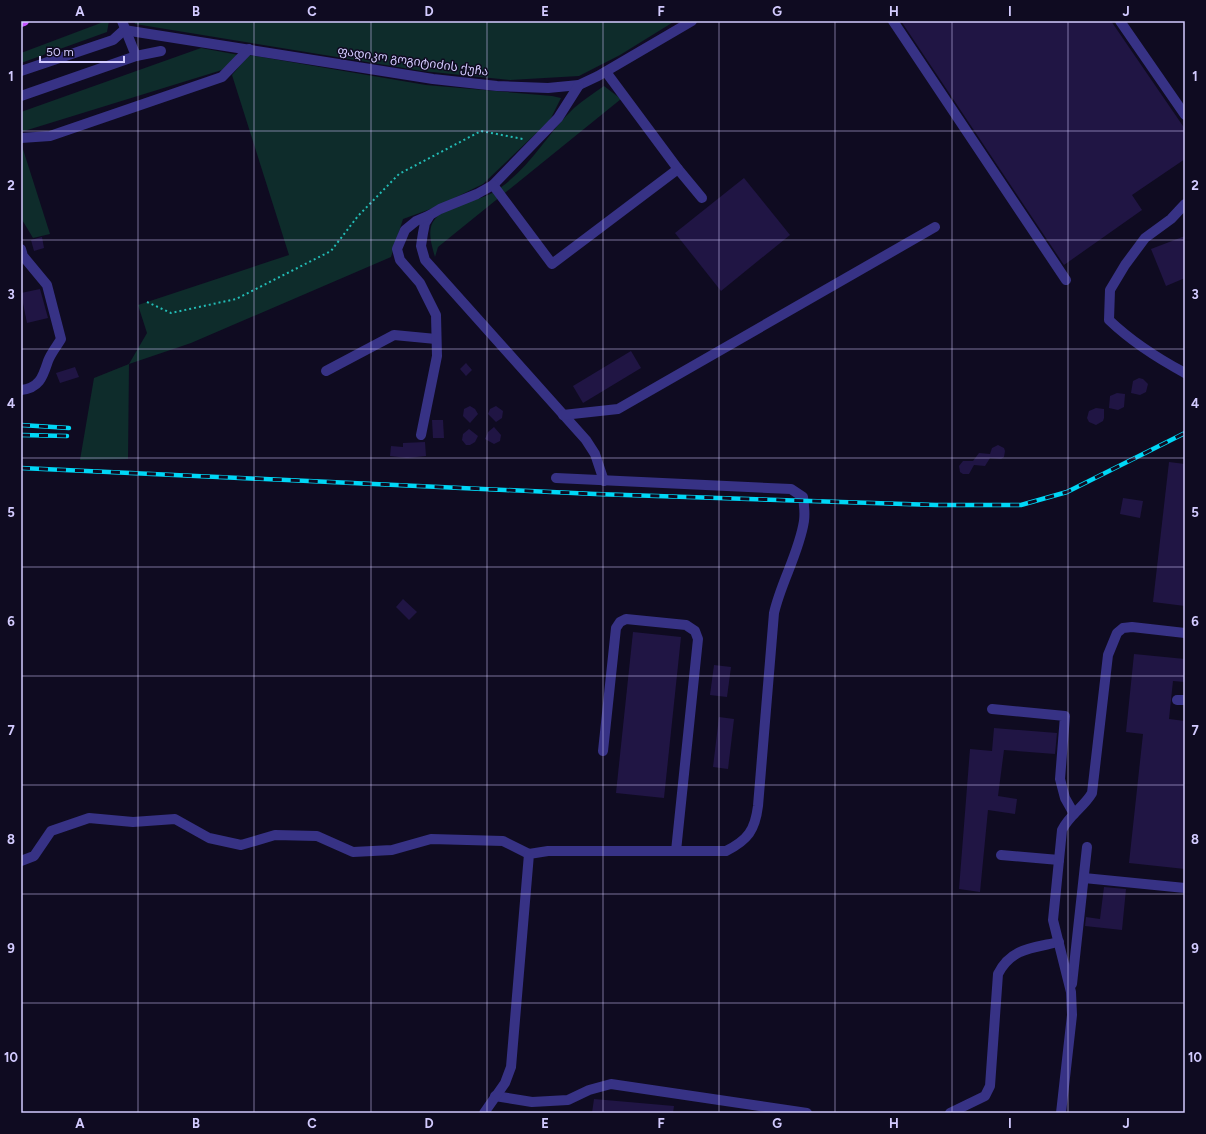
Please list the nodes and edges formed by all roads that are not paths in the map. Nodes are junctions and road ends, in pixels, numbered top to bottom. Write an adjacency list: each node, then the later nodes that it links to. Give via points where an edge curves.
1 (24, 21): 5 (main road)
2 (692, 21): 11 (street, ფადიკო გოგიტიძის ქუჩა)
3 (893, 21): 23 (street)
4 (1120, 21): 14 (street)
5 (21, 22)
6 (123, 26): 7 (street, ფადიკო გოგიტიძის ქუჩა); 9 (street); 10 (street, via 113,40)
7 (249, 49): 12 (street, ფადიკო გოგიტიძის ქუჩა, via 433,79 497,86 548,88); 15 (street, via 222,77 50,136)
8 (162, 51): 9 (street)
9 (136, 56): 13 (street)
10 (21, 72)
11 (606, 72): 12 (street, ფადიკო გოგიტიძის ქუჩა); 16 (street)
12 (579, 85): 17 (street, via 558,118)
13 (21, 96)
14 (1185, 115)
15 (21, 138)
16 (678, 169): 17 (street, via 552,264); 18 (street)
17 (493, 185): 20 (street)
18 (702, 198)
19 (1185, 204): 26 (street, via 1171,219 1145,238 1110,290 1108,304 1110,320 1130,340)
20 (430, 215): 24 (street, via 416,221 405,230 397,249 400,260 420,283 434,306); 28 (street, via 423,233 425,260)
21 (935, 227): 28 (street, via 618,409)
22 (22, 254): 27 (street, via 47,285 61,339 39,384)
23 (1066, 280)
24 (436, 339): 25 (street, via 394,335); 29 (street, via 436,356)
25 (326, 371)
26 (1185, 373)
27 (21, 390)
28 (563, 415): 31 (street, via 595,454)
29 (421, 434)
30 (556, 478): 31 (street)
31 (604, 481): 37 (street, via 791,489 803,497 804,521 774,613 756,821 741,843 726,851)
32 (1185, 633): 35 (street, via 1132,627 1123,628 1118,633 1108,655 1092,793)
33 (992, 709): 35 (street, via 1065,716 1060,778 1065,798)
34 (603, 751): 37 (street, via 616,628 620,622 626,619 686,625 695,631 698,639)
35 (1074, 814): 40 (street, via 1062,830)
36 (1087, 847): 42 (street)
37 (676, 851): 38 (street)
38 (529, 854): 41 (street, via 503,841 431,839 392,850 354,852 317,836 275,835 241,845 210,838 175,818 133,822 89,818 51,831 34,856); 46 (street, via 511,1067 505,1083)
39 (1001, 855): 40 (street)
40 (1059, 860): 44 (street, via 1053,920)
41 (21, 861)
42 (1084, 878): 43 (street); 45 (street)
43 (1185, 888)
44 (1059, 942): 45 (street); 49 (street, via 1018,952 1003,964 998,974 990,1086 985,1096)
45 (1071, 992): 50 (street, via 1072,1015)
46 (495, 1096): 47 (street); 48 (street, via 532,1102 568,1100 589,1090 611,1084)
47 (484, 1113)
48 (807, 1113)
49 (950, 1113)
50 (1061, 1113)

